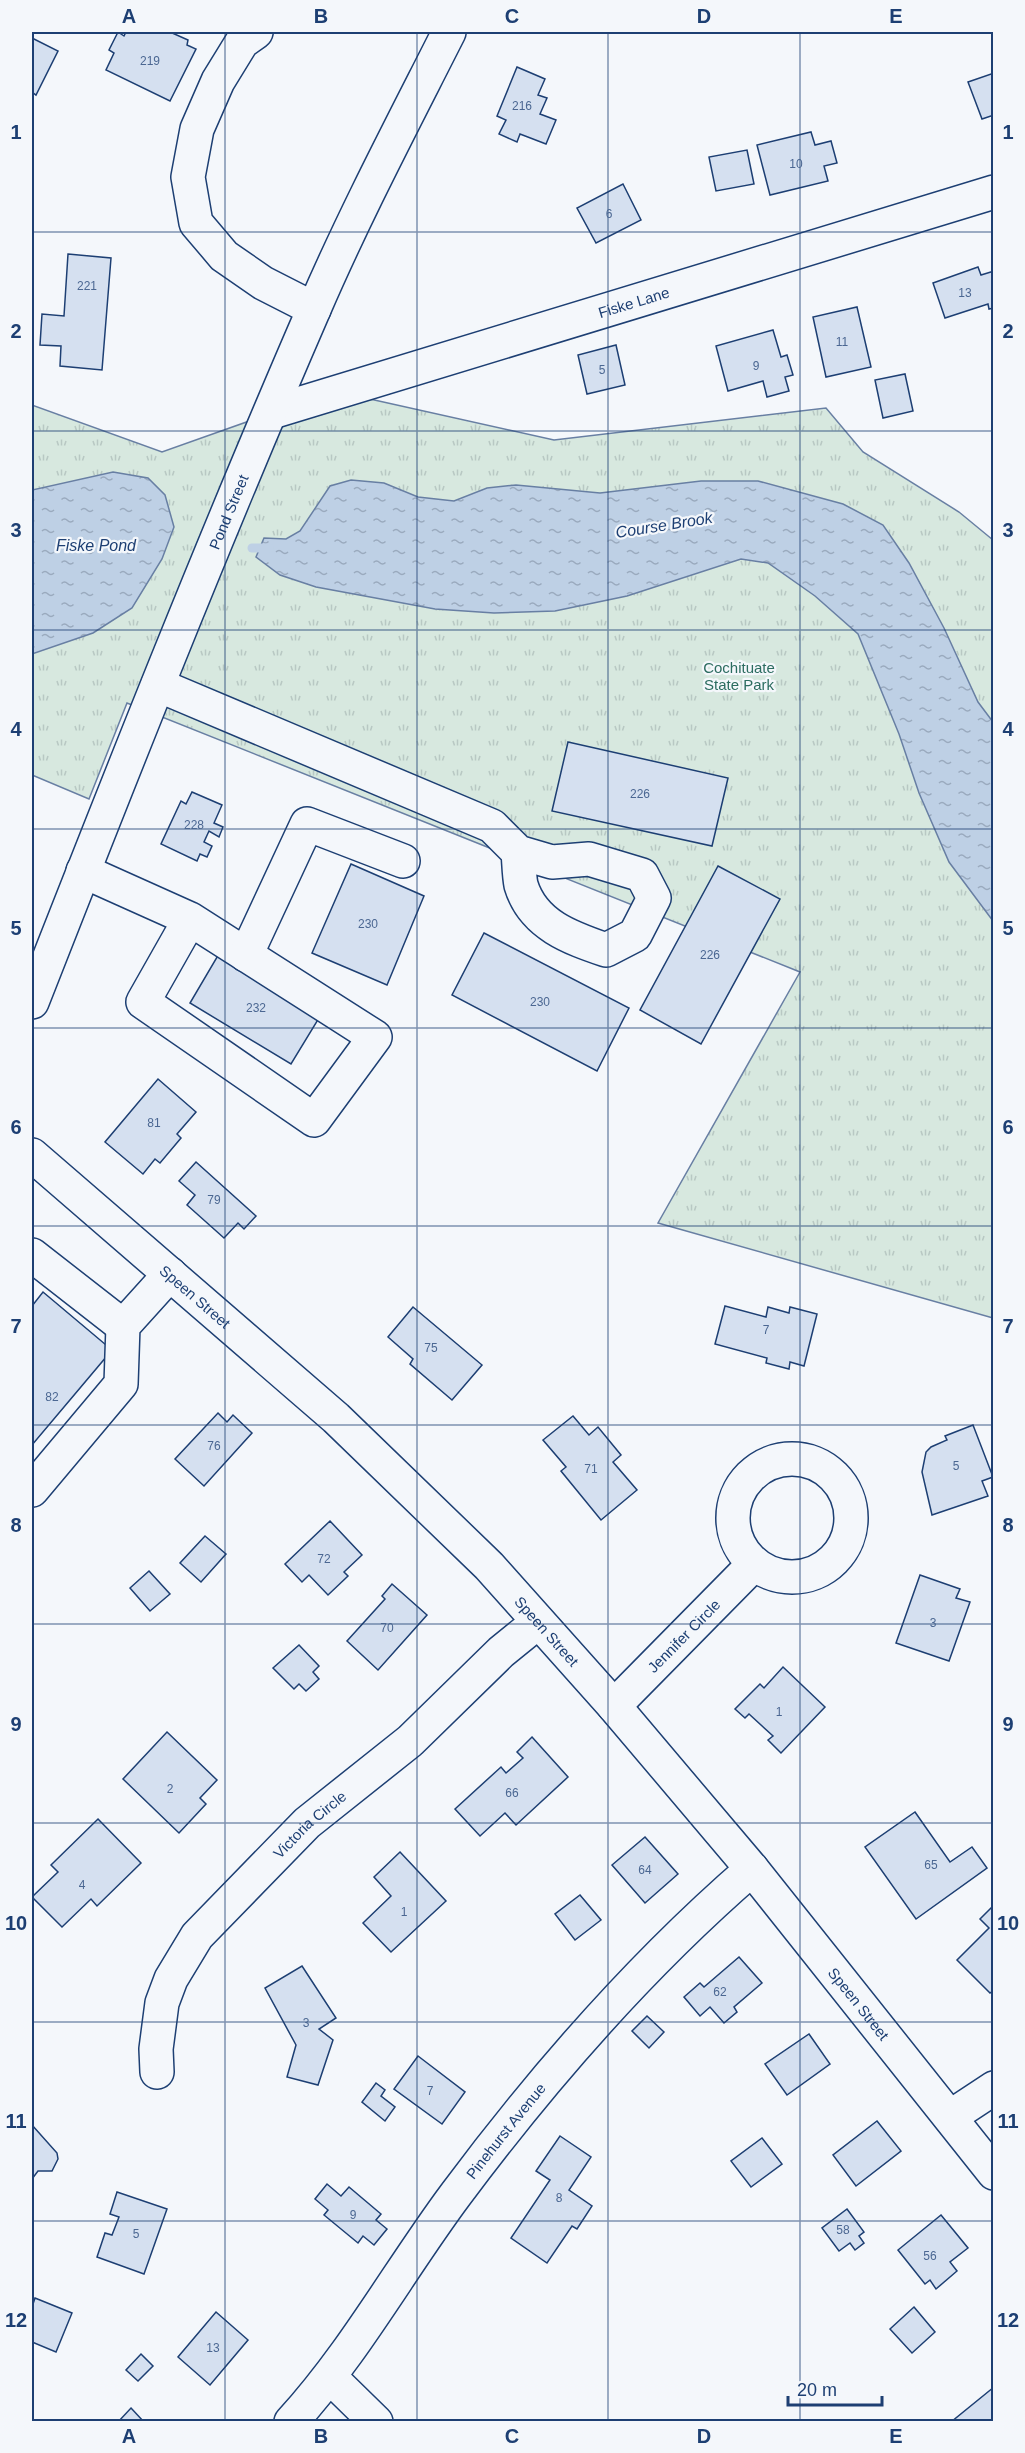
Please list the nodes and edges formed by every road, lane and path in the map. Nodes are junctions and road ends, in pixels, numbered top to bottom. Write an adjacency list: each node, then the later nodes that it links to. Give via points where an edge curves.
1 (256, 32): 4 (street, via 242,42 224,71 197,129 188,177 196,223 224,256 263,283)
2 (442, 33): 4 (street, Pond Street)
3 (993, 192): 5 (street, Fiske Lane)
4 (314, 309): 5 (street, Pond Street)
5 (272, 412): 6 (street, Pond Street)
6 (158, 685): 7 (street, via 492,826); 9 (street, Pond Street)
7 (518, 852)
8 (404, 861): 11 (street, via 307,825)
9 (83, 871): 10 (street); 12 (street, Pond Street)
10 (190, 919): 11 (street); 11 (street, via 144,1002 314,1120 375,1037)
11 (246, 955)
12 (32, 1002)
13 (32, 1155): 15 (street, Speen Street)
14 (32, 1255): 16 (street)
15 (170, 1274): 16 (street); 19 (street, Speen Street, via 388,1466 489,1566)
16 (123, 1326): 17 (street, via 121,1384)
17 (32, 1490)
18 (754, 1564): 20 (street, Jennifer Circle)
19 (538, 1622): 20 (street, Speen Street); 22 (street, Victoria Circle, via 501,1652 410,1741 307,1823 197,1936 171,1979 162,2003)
20 (614, 1706): 21 (street, Speen Street)
21 (752, 1869): 24 (street, Speen Street); 26 (street, Pinehurst Avenue, via 659,1956 559,2064 456,2194)
22 (157, 2072)
23 (993, 2088): 24 (street)
24 (950, 2117): 25 (street, Speen Street)
25 (993, 2173)
26 (330, 2377): 27 (street, Pinehurst Avenue); 28 (street)
27 (291, 2421)
28 (376, 2421)

